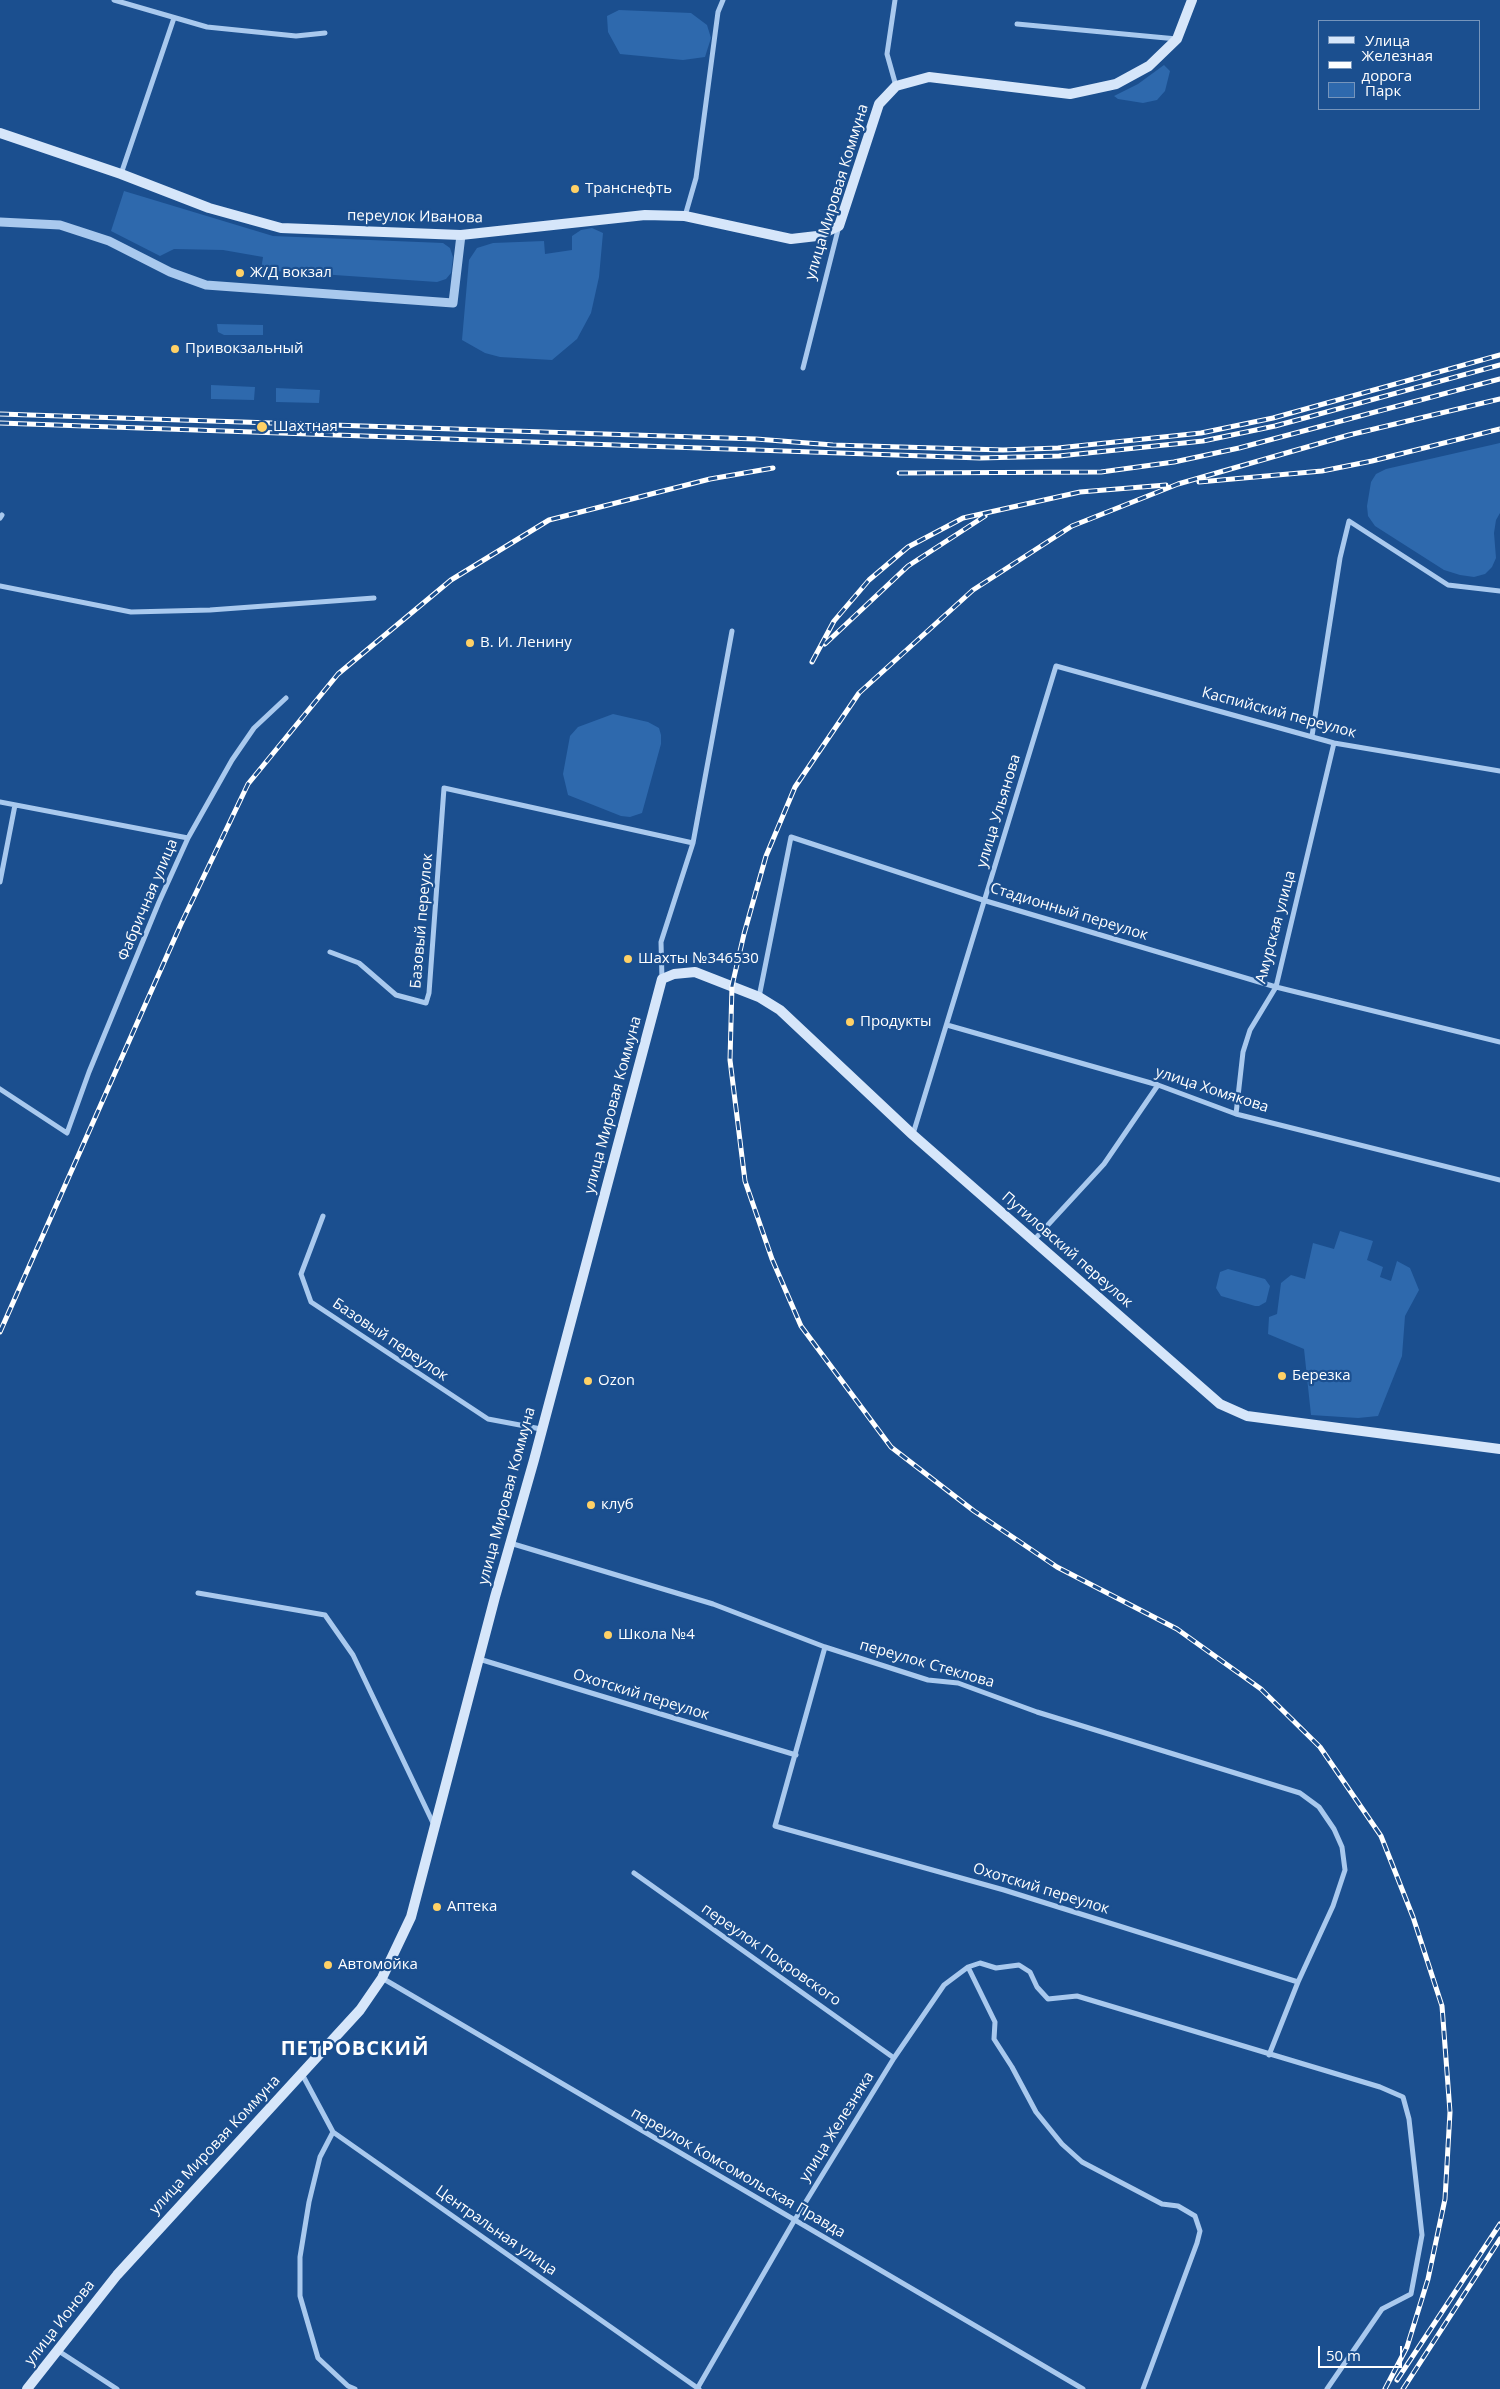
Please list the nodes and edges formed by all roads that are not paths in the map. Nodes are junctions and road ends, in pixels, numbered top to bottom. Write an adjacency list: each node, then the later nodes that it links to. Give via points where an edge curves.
1 (114, 0): 5 (street)
2 (723, 0): 12 (street, via 718,12 696,178)
3 (895, 0): 9 (street, via 887,54)
4 (1192, 0): 8 (main road)
5 (174, 18): 7 (street, via 207,27 296,36); 11 (street)
6 (1017, 24): 8 (street)
7 (325, 33)
8 (1177, 39): 9 (main road, via 1149,66 1116,84 1070,94 929,77)
9 (896, 86): 14 (main road, улица Мировая Коммуна, via 879,104)
10 (0, 133): 11 (main road, переулок Иванова)
11 (122, 174): 15 (main road, переулок Иванова, via 209,208 281,228)
12 (685, 216): 14 (main road, переулок Иванова, via 791,239 817,236); 15 (main road, переулок Иванова, via 621,216)
13 (0, 222): 15 (street, via 60,225 109,241 170,272 206,285 454,303)
14 (839, 226): 16 (street, улица Мировая Коммуна)
15 (461, 235)
16 (803, 368)
17 (0, 586): 19 (street, via 131,612 210,610)
18 (1500, 591): 23 (street, via 1448,585 1349,521 1340,558)
19 (374, 598)
20 (732, 631): 29 (street, улица Мировая Коммуна)
21 (1056, 666): 23 (street, Каспийский переулок); 31 (street, улица Ульянова)
22 (286, 698): 28 (street, Фабричная улица, via 254,728)
23 (1312, 736): 24 (street, Каспийский переулок)
24 (1334, 743): 25 (street, Каспийский переулок); 34 (street, Амурская улица)
25 (1500, 771)
26 (0, 802): 27 (street)
27 (15, 805): 28 (street); 30 (street)
28 (188, 838): 39 (street, Фабричная улица, via 67,1132)
29 (693, 842): 32 (street, Базовый переулок, via 444,788 426,1003 396,995 359,963); 33 (street, улица Мировая Коммуна, via 661,942)
30 (0, 882)
31 (986, 901): 34 (street, Стадионный переулок); 35 (street, Стадионный переулок, via 791,837); 36 (street, улица Ульянова)
32 (330, 952)
33 (662, 979): 35 (main road, Путиловский переулок, via 695,972); 45 (main road, улица Мировая Коммуна)
34 (1276, 987): 37 (street, Стадионный переулок); 40 (street, Амурская улица, via 1250,1030 1243,1052)
35 (759, 997): 41 (main road, Путиловский переулок, via 780,1010)
36 (947, 1025): 38 (street, улица Хомякова); 41 (street, улица Ульянова)
37 (1500, 1042)
38 (1158, 1085): 40 (street, улица Хомякова); 44 (street, via 1104,1164)
39 (0, 1089)
40 (1236, 1114): 42 (street, улица Хомякова)
41 (913, 1135): 44 (main road, Путиловский переулок)
42 (1500, 1180)
43 (323, 1216): 45 (street, Базовый переулок, via 300,1274 311,1302 488,1419)
44 (1034, 1240): 46 (main road, Путиловский переулок, via 1220,1404 1247,1416)
45 (541, 1429): 47 (main road, улица Мировая Коммуна)
46 (1500, 1449)
47 (510, 1543): 49 (street, переулок Стеклова, via 713,1604); 50 (main road, улица Мировая Коммуна)
48 (198, 1593): 52 (street, via 325,1615 353,1655)
49 (825, 1647): 51 (street); 56 (street, переулок Стеклова, via 928,1680 958,1683 1037,1712 1300,1792 1319,1807 1334,1829 1342,1848 1345,1870 1330,1914)
50 (479, 1659): 51 (street, Охотский переулок); 52 (main road, улица Мировая Коммуна)
51 (796, 1755): 56 (street, Охотский переулок, via 775,1826 1004,1890)
52 (434, 1825): 55 (main road, улица Мировая Коммуна, via 411,1917)
53 (634, 1873): 58 (street, переулок Покровского)
54 (968, 1967): 57 (street, via 980,1963 996,1968 1019,1965 1030,1972 1048,1999 1077,1996); 58 (street, улица Железняка, via 944,1985); 69 (street, via 995,2022 994,2039 1036,2112 1062,2144 1082,2162 1162,2204 1178,2206 1194,2216 1200,2231 1197,2244)
55 (382, 1978): 59 (main road, улица Мировая Коммуна, via 360,2010); 61 (street, переулок Комсомольская Правда)
56 (1298, 1982): 57 (street, переулок Стеклова)
57 (1269, 2055): 70 (street, via 1380,2086 1403,2097 1410,2119 1422,2234 1411,2294 1382,2309)
58 (894, 2058): 61 (street, улица Железняка)
59 (302, 2074): 60 (street, Центральная улица); 62 (main road, улица Мировая Коммуна)
60 (334, 2132): 66 (street, via 320,2158 310,2202 300,2257 300,2296 318,2358); 67 (street, Центральная улица)
61 (794, 2221): 67 (street, улица Железняка); 68 (street, переулок Комсомольская Правда)
62 (117, 2274): 63 (main road, улица Ионова)
63 (58, 2350): 64 (main road, улица Ионова); 65 (street)
64 (27, 2389)
65 (117, 2389)
66 (355, 2389)
67 (698, 2389)
68 (1082, 2389)
69 (1144, 2389)
70 (1327, 2389)

